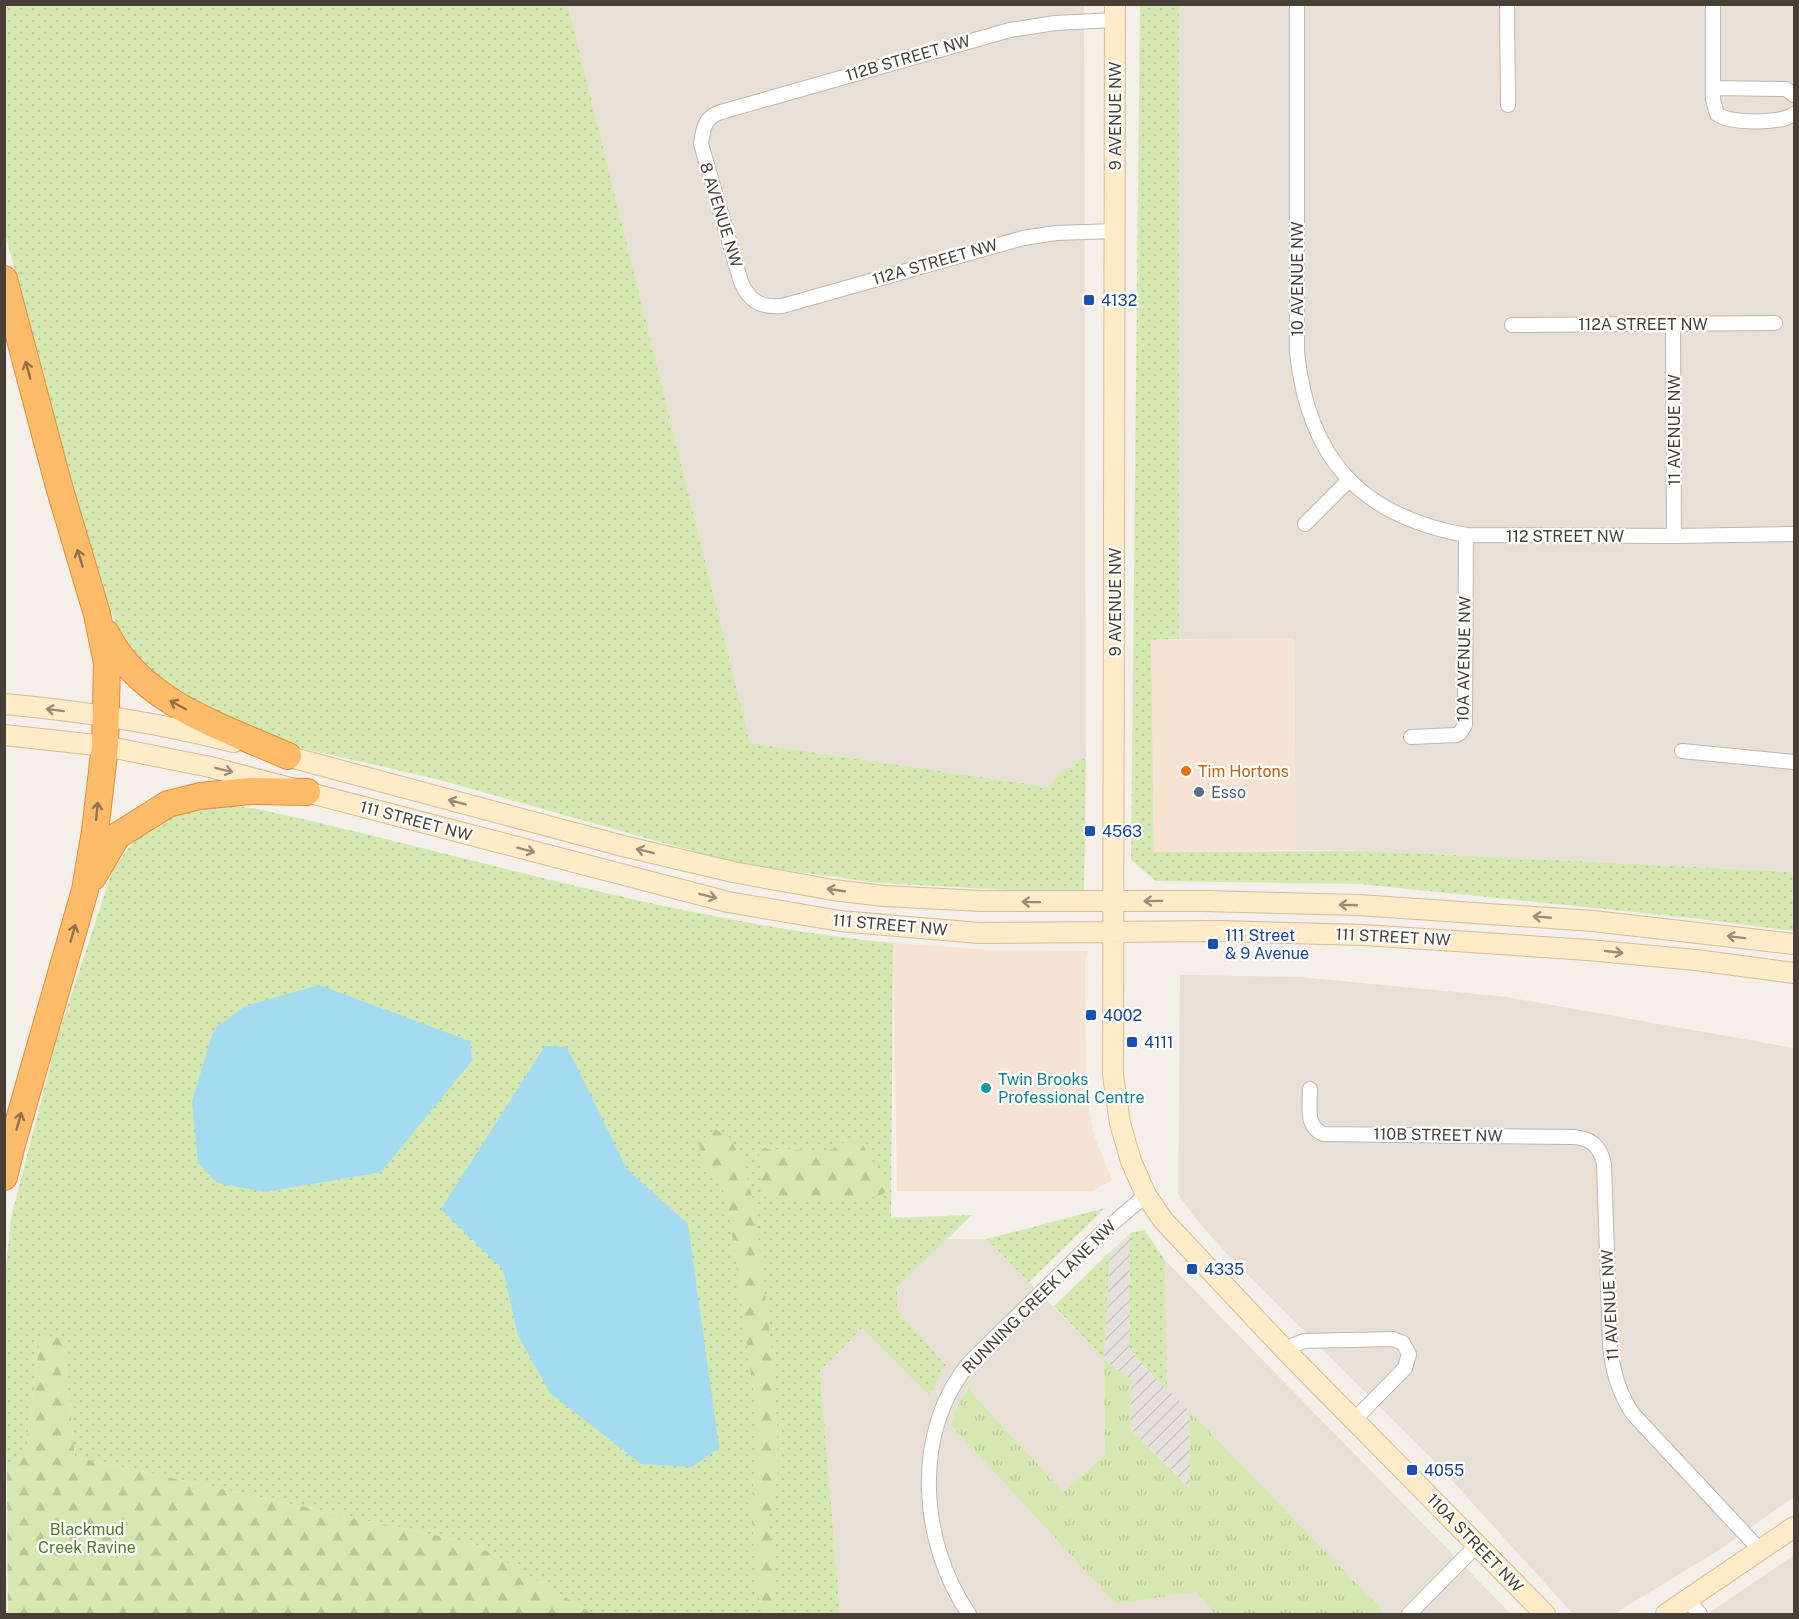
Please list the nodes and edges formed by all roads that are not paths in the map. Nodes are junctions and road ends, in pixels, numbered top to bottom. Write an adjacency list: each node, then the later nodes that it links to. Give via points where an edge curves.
1 (1297, 4): 16 (street, 10 AVENUE NW, via 1299,374 1309,413 1329,456)
2 (1507, 4): 7 (street)
3 (1713, 4): 5 (street)
4 (1115, 12): 9 (street, 112B STREET NW, via 1010,30 721,112); 10 (main road, 9 AVENUE NW)
5 (1713, 88): 6 (street, via 1786,89); 8 (street, via 1717,114 1728,120 1783,120)
6 (1794, 95)
7 (1508, 105)
8 (1794, 114)
9 (707, 121): 12 (street, 8 AVENUE NW, via 702,152 741,282)
10 (1115, 231): 12 (street, 112A STREET NW, via 1023,238 782,306); 32 (main road, 9 AVENUE NW)
11 (4, 279): 21 (highway, one-way to 11)
12 (758, 304)
13 (1774, 323): 14 (street, 112A STREET NW)
14 (1673, 324): 15 (street, 112A STREET NW); 20 (street, 11 AVENUE NW)
15 (1512, 325)
16 (1348, 481): 17 (street); 19 (street, 112 STREET NW, via 1411,520)
17 (1305, 524)
18 (1794, 534): 20 (street, 112 STREET NW)
19 (1466, 535): 20 (street, 112 STREET NW); 25 (street, 10A AVENUE NW, via 1465,725 1456,735)
20 (1674, 536)
21 (97, 614): 23 (highway, via 107,663); 28 (highway, one-way to 21, via 168,700 137,675 114,648)
22 (4, 704): 23 (main road, 111 STREET NW, one-way to 22)
23 (106, 716): 26 (highway); 28 (main road, 111 STREET NW)
24 (4, 735): 26 (main road, 111 STREET NW)
25 (1411, 737)
26 (105, 746): 30 (main road, 111 STREET NW, one-way to 30); 31 (highway, one-way to 26)
27 (1682, 751): 29 (street)
28 (288, 756): 32 (main road, 111 STREET NW, one-way to 28, via 981,901 833,890 733,872 602,840)
29 (1794, 762)
30 (307, 792): 31 (highway, via 250,791 168,804 117,836); 33 (main road, 111 STREET NW, one-way to 33, via 717,899 782,912 979,933)
31 (85, 890): 38 (highway, one-way to 31)
32 (1113, 902): 33 (main road, 9 AVENUE NW); 34 (main road, 111 STREET NW, one-way to 32, via 1483,912 1358,905)
33 (1113, 932): 35 (main road, 111 STREET NW, one-way to 35, via 1220,931 1479,941 1696,960); 39 (main road, 9 AVENUE NW, via 1114,1090 1125,1141)
34 (1794, 944)
35 (1794, 973)
36 (1310, 1089): 37 (street, 110B STREET NW, via 1311,1124 1324,1134 1573,1137 1588,1139)
37 (1599, 1150): 44 (street, 11 AVENUE NW, via 1605,1173 1611,1363 1620,1391 1633,1414)
38 (4, 1177)
39 (1146, 1195): 40 (main road, 110A STREET NW, via 1163,1220); 46 (street, RUNNING CREEK LANE NW, via 972,1360 949,1391 934,1431 929,1474 933,1530 951,1585)
40 (1284, 1349): 41 (main road, 110A STREET NW); 41 (street, via 1304,1341 1335,1339 1393,1339 1403,1343 1409,1354 1407,1364)
41 (1355, 1419): 43 (main road, 110A STREET NW)
42 (1794, 1527): 44 (main road)
43 (1477, 1545): 47 (street); 48 (main road, 110A STREET NW)
44 (1760, 1550): 45 (main road)
45 (1694, 1607): 49 (main road)
46 (969, 1614)
47 (1409, 1614)
48 (1545, 1614)
49 (1666, 1614)

